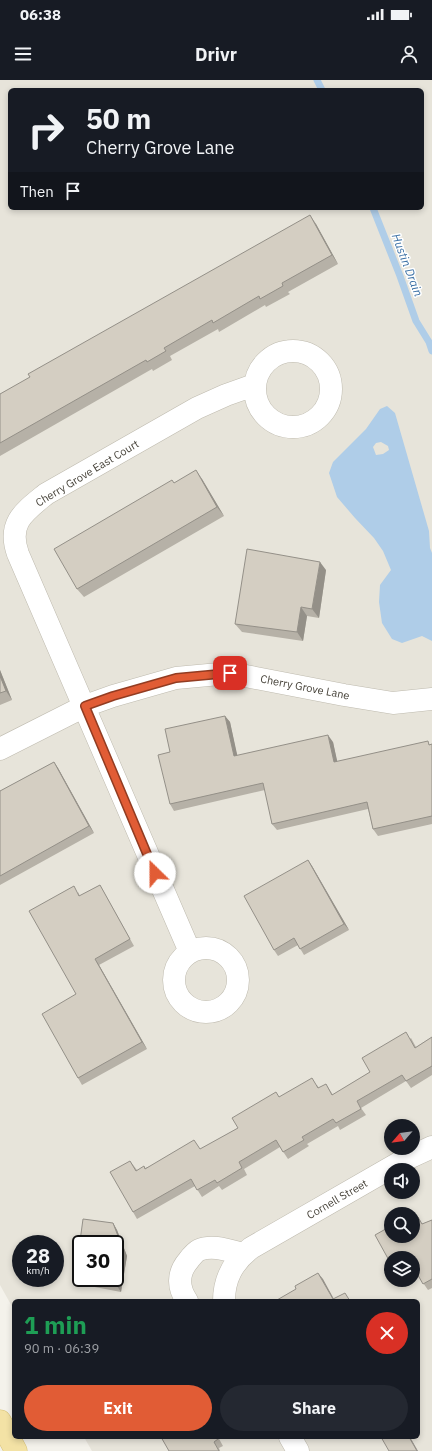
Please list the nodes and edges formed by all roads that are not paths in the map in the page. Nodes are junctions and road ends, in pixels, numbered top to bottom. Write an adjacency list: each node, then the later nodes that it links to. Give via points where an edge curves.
1 (254, 385): 3 (street, Cherry Grove East Court, via 196,408 52,490 29,508 19,520 14,542)
2 (432, 699): 3 (street, Cherry Grove Lane, via 393,702 230,673 176,678)
3 (85, 706): 4 (street, Cherry Grove Lane); 5 (street, Cherry Grove East Court)
4 (0, 749)
5 (190, 952)
6 (432, 1147): 7 (street, Cornell Street)
7 (243, 1254): 8 (street, via 221,1248 199,1250 182,1267 181,1292); 9 (street, Cornell Street, via 228,1276)
8 (186, 1299)
9 (224, 1299)
10 (0, 1421): 12 (main road)
11 (291, 1439): 13 (street)
12 (16, 1451)
13 (298, 1451)

